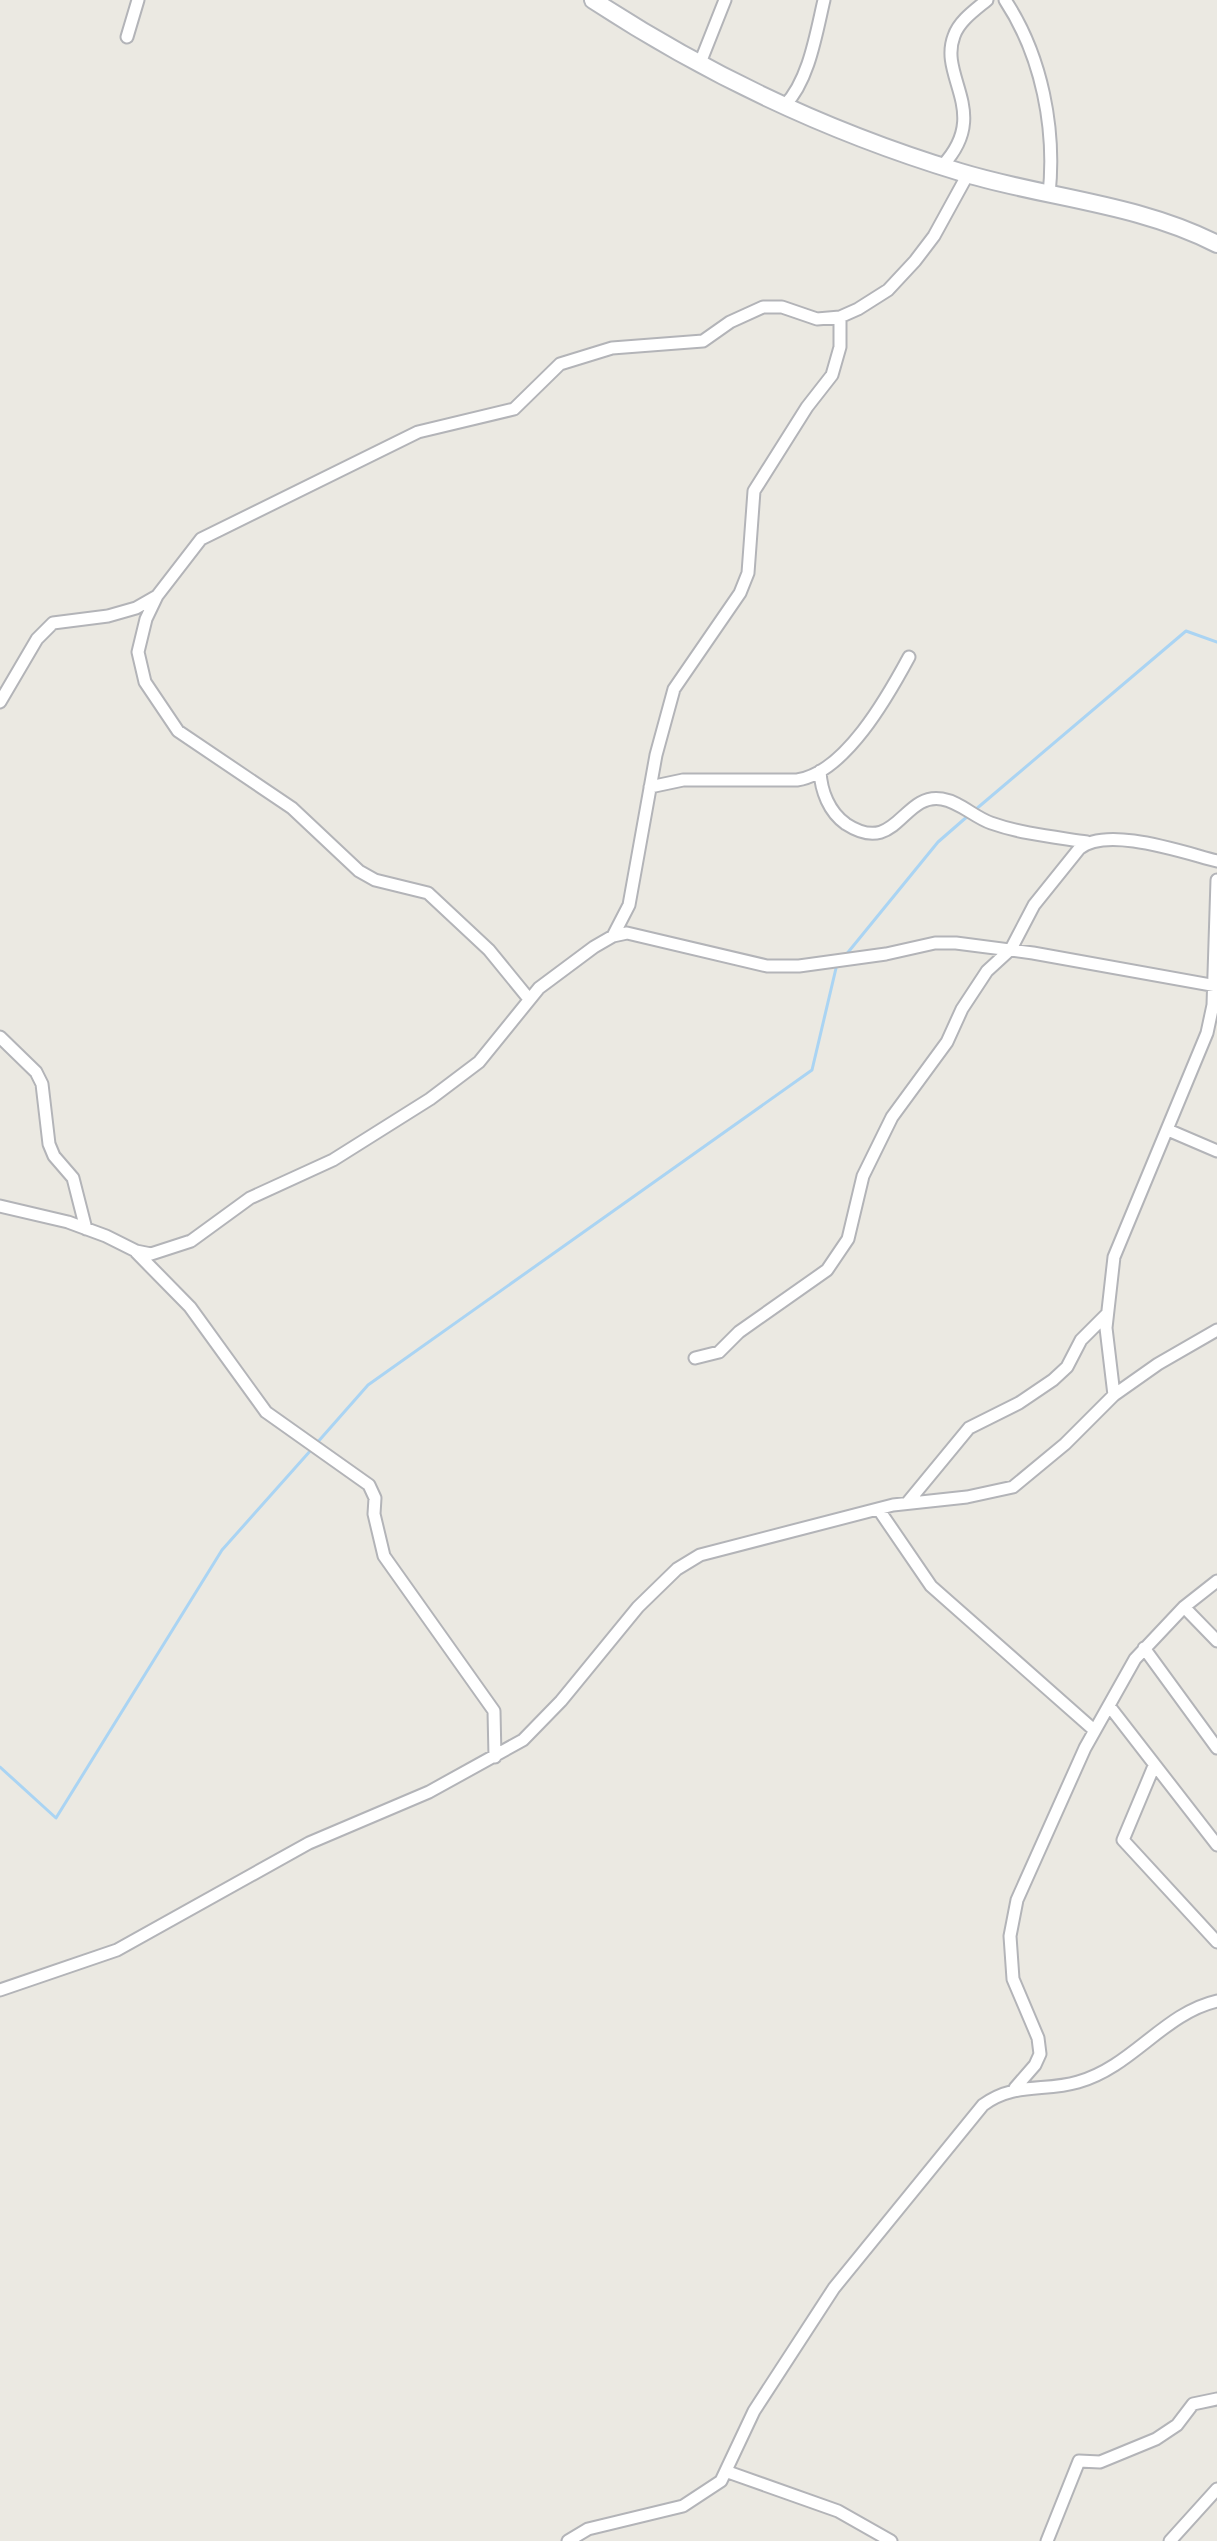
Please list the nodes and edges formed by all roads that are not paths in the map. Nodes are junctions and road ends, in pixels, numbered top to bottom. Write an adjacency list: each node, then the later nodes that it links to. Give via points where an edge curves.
1 (138, 0): 7 (street)
2 (593, 0): 8 (street)
3 (725, 0): 8 (street)
4 (824, 0): 9 (street, via 804,72)
5 (987, 0): 10 (street, via 952,40 964,122 952,155)
6 (1005, 0): 12 (street, via 1022,29 1047,112 1053,159)
7 (127, 37)
8 (700, 63): 9 (street)
9 (785, 105): 10 (street, via 855,137)
10 (942, 166): 11 (street)
11 (968, 174): 12 (street); 14 (street, via 934,236 900,279)
12 (1049, 195): 13 (street, via 1134,212)
13 (1217, 244)
14 (840, 317): 15 (street, via 817,319 782,307 763,307 703,341 612,348 577,357 550,371 514,409 418,432 201,539); 19 (street, via 840,347 832,375 754,491 748,573 716,632 677,681)
15 (157, 596): 17 (street, via 108,616 53,623 37,639); 26 (street, via 138,652 145,682 178,731 292,808 359,871 428,893 489,950)
16 (909, 657): 18 (street, via 874,718)
17 (0, 702)
18 (820, 771): 19 (street, via 797,780 683,780); 20 (street, via 830,808 864,835 878,834 939,799 1009,829)
19 (650, 787): 23 (street, via 629,905)
20 (1087, 842): 21 (street, via 1121,840); 24 (street, via 1034,905)
21 (1217, 861)
22 (1217, 880): 25 (street)
23 (613, 936): 24 (street, via 627,933 767,966 863,958 935,943); 26 (street)
24 (1011, 949): 25 (street); 35 (street, via 987,971 947,1042 892,1117 863,1176 848,1239 827,1270 719,1352)
25 (1215, 986): 28 (street, via 1207,1033)
26 (529, 999): 32 (street, via 479,1062 430,1099 333,1160 250,1198 191,1241 151,1254)
27 (0, 1037): 31 (street, via 42,1084 49,1144 73,1178)
28 (1168, 1130): 29 (street); 33 (street, via 1114,1257)
29 (1217, 1151)
30 (0, 1206): 31 (street)
31 (86, 1229): 32 (street)
32 (136, 1251): 46 (street, via 190,1307 266,1412 369,1485 384,1556 494,1711)
33 (1106, 1315): 36 (street); 37 (street, via 1053,1380 969,1428)
34 (1217, 1330): 36 (street)
35 (695, 1358)
36 (1114, 1395): 37 (street, via 1013,1487)
37 (908, 1502): 38 (street)
38 (879, 1510): 44 (street, via 931,1586); 46 (street, via 700,1555 677,1569 523,1740)
39 (1217, 1581): 40 (street)
40 (1184, 1607): 41 (street); 42 (street)
41 (1217, 1641)
42 (1144, 1648): 43 (street); 45 (street)
43 (1110, 1707): 44 (street); 47 (street)
44 (1094, 1730): 52 (street, via 1017,1900 1010,1936 1013,1979 1040,2054)
45 (1217, 1748)
46 (495, 1757): 50 (street, via 429,1792 309,1843 117,1950)
47 (1154, 1766): 48 (street); 49 (street, via 1123,1840)
48 (1217, 1845)
49 (1217, 1942)
50 (0, 1990)
51 (1217, 2001): 52 (street, via 1201,2005 1132,2056 1077,2083)
52 (1014, 2089): 54 (street, via 983,2105 834,2288 754,2411)
53 (1217, 2399): 57 (street, via 1193,2404 1177,2425 1156,2439 1100,2462 1079,2461)
54 (728, 2472): 56 (street, via 713,2489 683,2506 588,2529); 58 (street, via 838,2511)
55 (1217, 2489): 59 (street)
56 (570, 2540)
57 (1049, 2540)
58 (891, 2541)
59 (1170, 2541)

